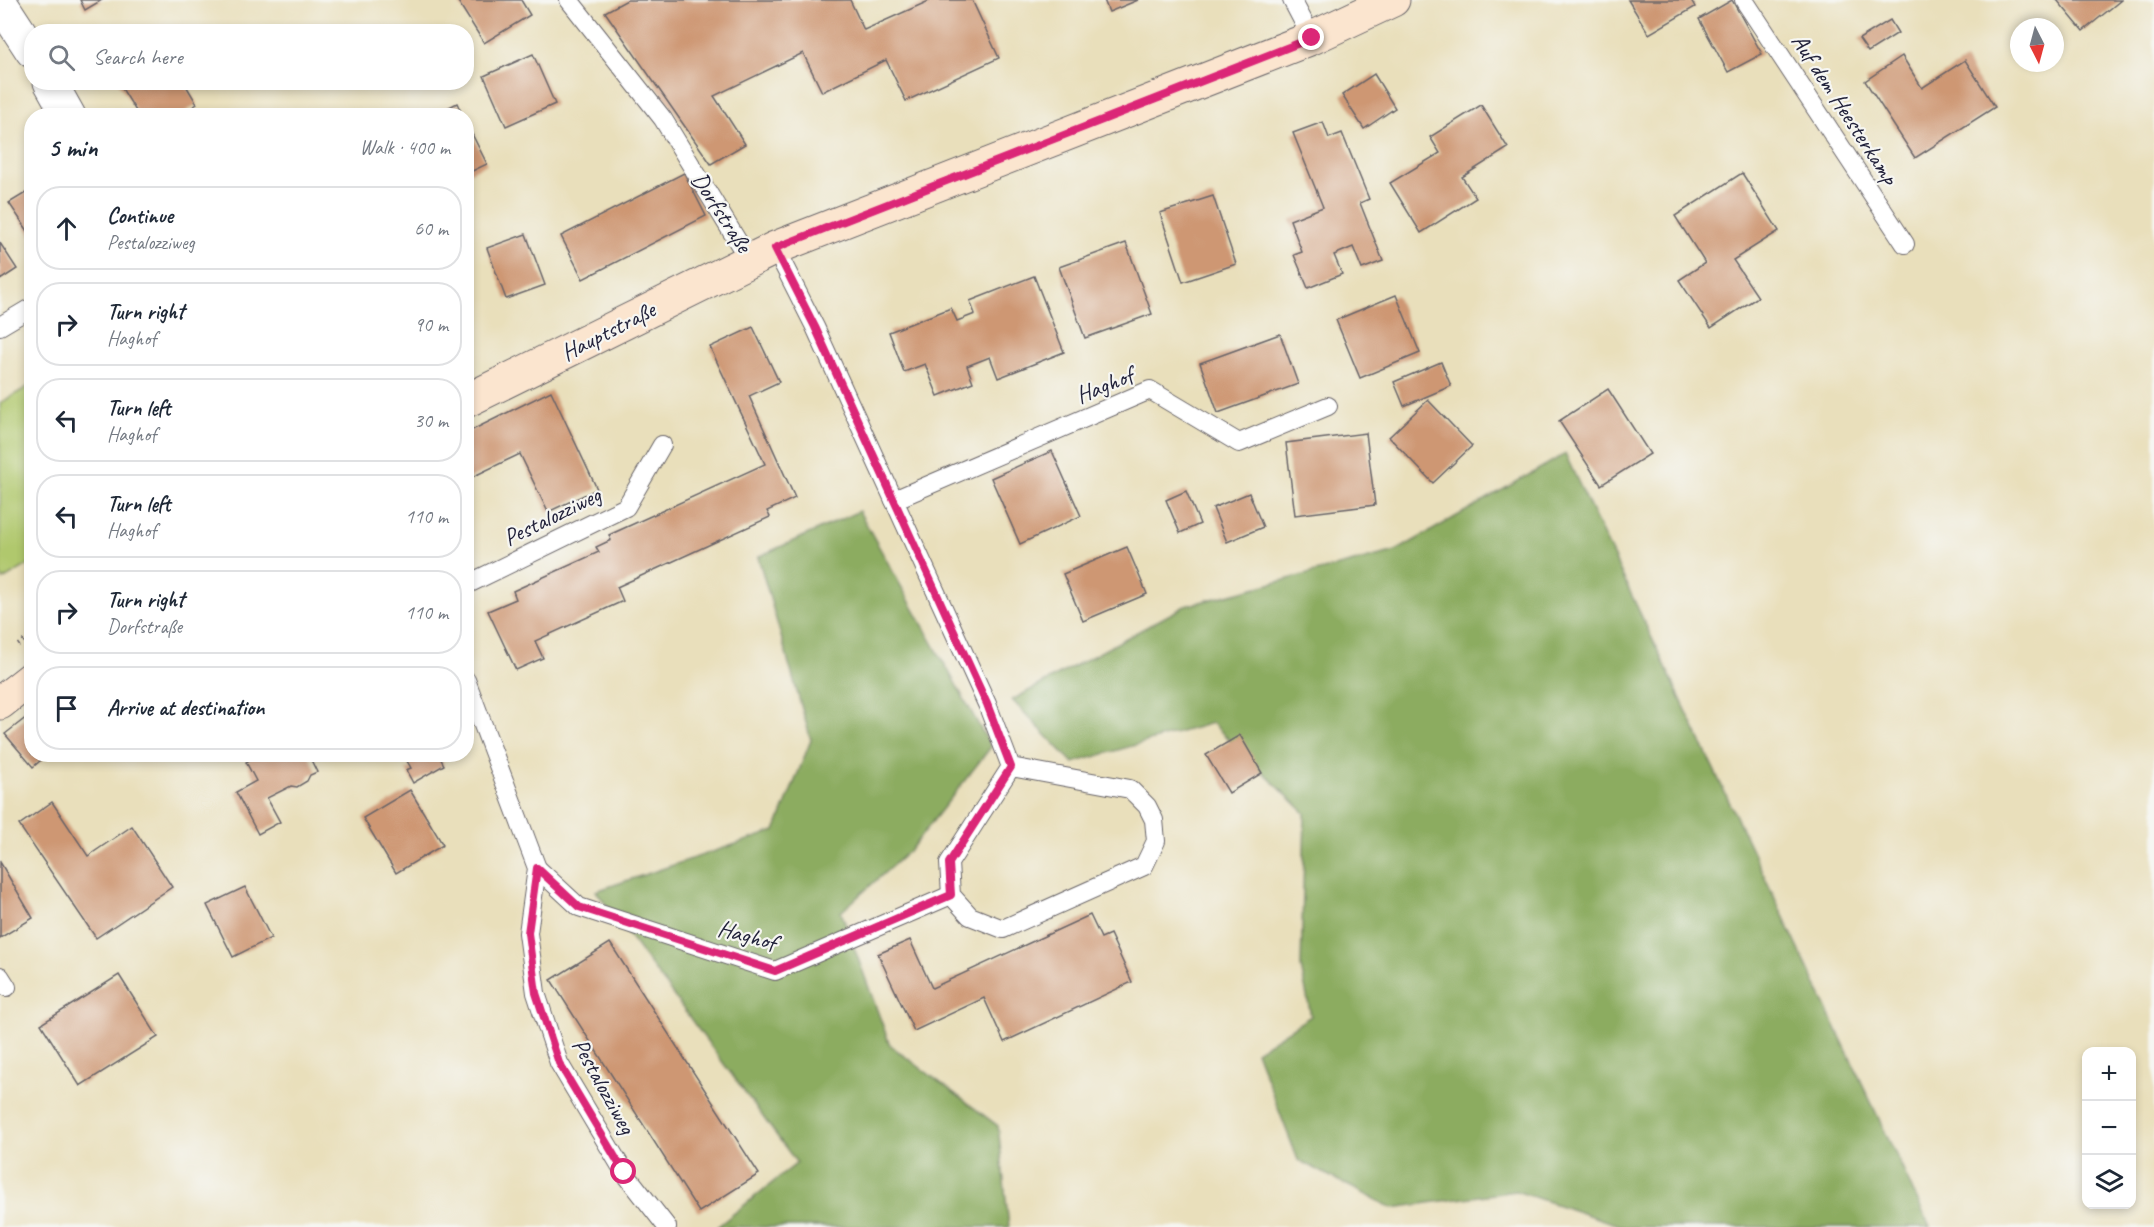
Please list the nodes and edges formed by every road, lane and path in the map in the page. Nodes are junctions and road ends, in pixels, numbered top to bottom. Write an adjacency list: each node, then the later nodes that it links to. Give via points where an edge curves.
1 (569, 0): 11 (lane, Dorfstraße)
2 (1292, 0): 6 (lane)
3 (1393, 0): 6 (main road, Dorfstraße)
4 (1744, 0): 10 (lane, Auf dem Heesterkamp)
5 (0, 2): 7 (street)
6 (1312, 38): 11 (main road, Dorfstraße)
7 (24, 39)
8 (54, 90): 9 (street)
9 (65, 108)
10 (1905, 244)
11 (762, 254): 14 (main road, Hauptstraße); 17 (lane, via 815,327)
12 (24, 312): 13 (lane)
13 (0, 326)
14 (474, 397)
15 (1328, 406): 17 (lane, Haghof, via 1239,443 1150,390)
16 (662, 445): 18 (lane, Pestalozziweg, via 626,507)
17 (894, 500): 22 (lane, via 987,704)
18 (474, 581)
19 (24, 684): 21 (main road)
20 (474, 701): 23 (lane, Pestalozziweg)
21 (0, 703)
22 (1011, 767): 24 (lane, via 949,863); 24 (lane, via 1130,789 1147,806 1154,820 1156,841 1144,866 1003,929 970,916)
23 (537, 868): 24 (lane, Haghof, via 579,907 775,971); 25 (lane, Pestalozziweg, via 528,933 536,993 559,1063 624,1172)
24 (951, 895)
25 (667, 1227)

